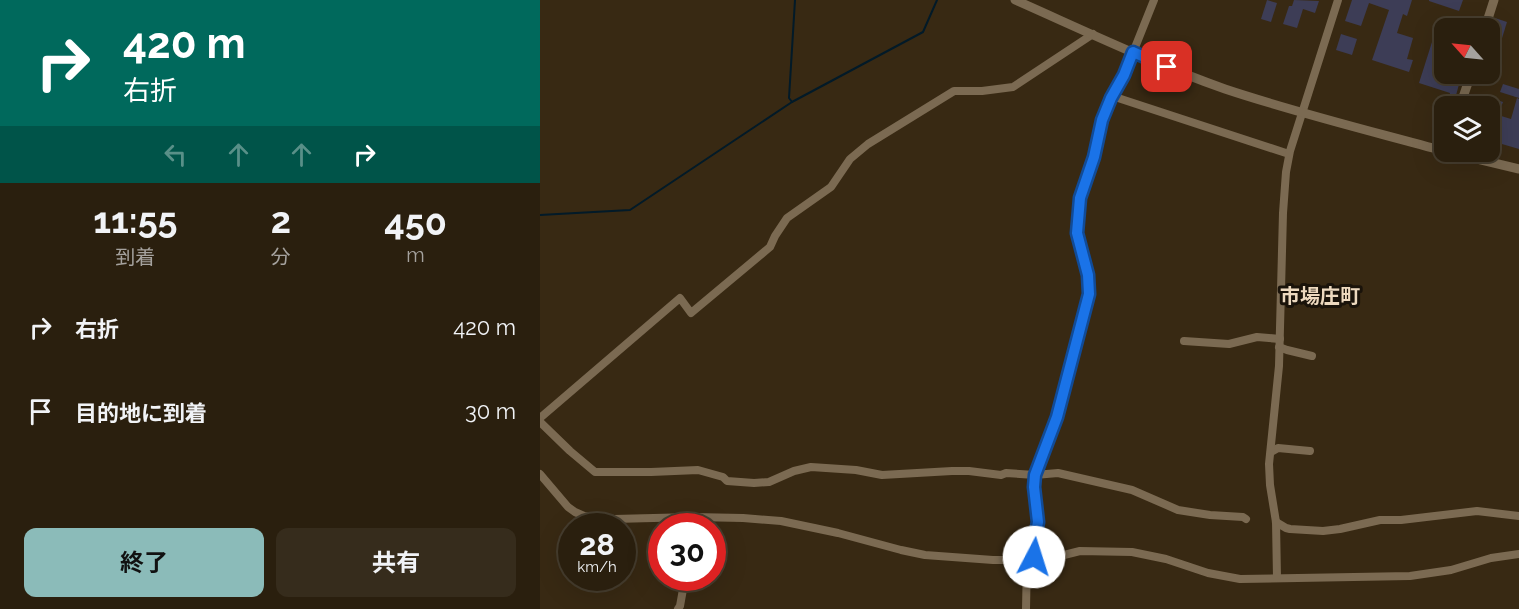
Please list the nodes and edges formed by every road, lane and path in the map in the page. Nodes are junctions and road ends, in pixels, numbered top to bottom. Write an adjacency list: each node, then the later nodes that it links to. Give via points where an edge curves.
1 (1016, 0): 6 (street)
2 (1154, 0): 7 (street)
3 (1338, 0): 9 (street)
4 (1494, 0): 5 (street)
5 (1488, 18)
6 (1093, 34): 7 (street); 17 (street, via 1013,87 954,91 868,144 850,159 831,187 787,218 770,247 691,313 680,298)
7 (1133, 52): 8 (street); 9 (street, via 1220,87)
8 (1113, 94): 11 (street); 21 (street, via 1080,198 1077,223 1089,294 1057,417)
9 (1302, 112): 10 (street); 11 (street)
10 (1434, 148)
11 (1289, 154): 15 (street)
12 (1488, 162): 13 (street)
13 (1519, 170)
14 (1184, 341): 15 (street, via 1229,344 1257,337)
15 (1279, 343): 16 (street, via 1287,350); 19 (street)
16 (1312, 356)
17 (540, 420): 21 (street, via 595,472 698,470 727,481 754,483 769,482 811,467 882,475 960,471)
18 (1310, 451): 19 (street, via 1278,448)
19 (1271, 452): 26 (street, via 1270,485)
20 (540, 474): 23 (street, via 579,514)
21 (1035, 475): 25 (street, via 1058,473 1132,490 1178,510); 28 (street, via 1038,522)
22 (1519, 516): 26 (street, via 1477,511 1380,520 1323,531 1286,528)
23 (648, 518)
24 (726, 518): 28 (street, via 789,523 925,555 993,560)
25 (1246, 519)
26 (1276, 522): 29 (street)
27 (1519, 554): 29 (street, via 1410,576)
28 (1030, 558): 29 (street, via 1080,551 1132,552 1222,576); 32 (street)
29 (1277, 578)
30 (683, 591): 31 (street)
31 (678, 609)
32 (1026, 609)

